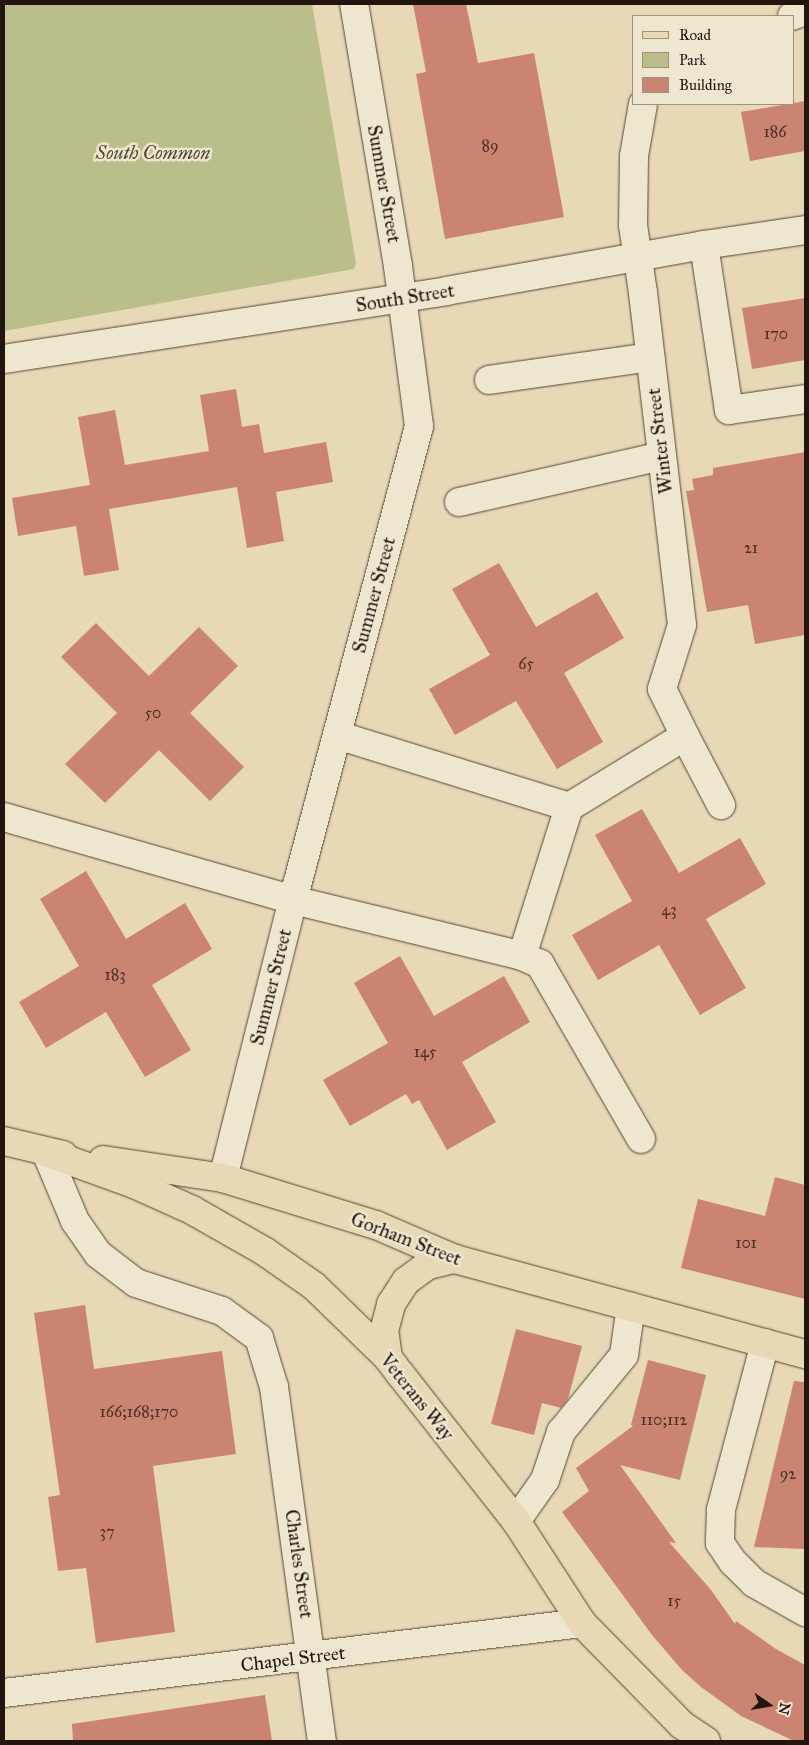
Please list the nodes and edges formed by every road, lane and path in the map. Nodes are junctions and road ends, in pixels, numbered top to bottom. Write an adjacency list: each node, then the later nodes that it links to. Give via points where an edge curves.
1 (354, 4): 6 (street, Summer Street)
2 (642, 105): 5 (street, Winter Street, via 634,156 633,225)
3 (805, 230): 4 (street, South Street)
4 (704, 245): 5 (street, South Street); 10 (street, via 729,410)
5 (638, 258): 6 (street, South Street); 7 (street, Winter Street)
6 (402, 298): 8 (street, South Street); 13 (street, Summer Street, via 419,426)
7 (650, 357): 9 (street); 11 (street, Winter Street)
8 (4, 359)
9 (489, 380)
10 (805, 400)
11 (662, 456): 12 (street); 14 (street, Winter Street, via 682,625 662,689)
12 (459, 502)
13 (337, 735): 16 (street); 18 (street, Summer Street)
14 (685, 736): 15 (street); 16 (street)
15 (721, 805)
16 (569, 807): 19 (street)
17 (4, 817): 18 (street)
18 (293, 900): 19 (street); 23 (street, Summer Street)
19 (522, 956): 20 (street, via 540,964)
20 (641, 1139)
21 (4, 1141): 22 (main road, Gorham Street)
22 (46, 1152): 23 (main road, Gorham Street); 28 (main road, Veterans Way, via 134,1184 192,1210 264,1250 314,1286); 32 (street, Charles Street, via 75,1221 98,1254 136,1283 222,1311 259,1338 274,1387)
23 (223, 1178): 24 (main road, Gorham Street, via 376,1225)
24 (455, 1259): 25 (main road, Gorham Street); 28 (main road, via 428,1265 406,1281 391,1304 384,1331)
25 (631, 1306): 26 (main road, Gorham Street); 29 (street, via 624,1355 561,1432 545,1480)
26 (765, 1343): 27 (main road, Gorham Street); 30 (street, via 720,1510 720,1543 732,1562 754,1583)
27 (805, 1354)
28 (388, 1358): 29 (main road, Veterans Way)
29 (516, 1521): 31 (main road, Veterans Way)
30 (805, 1612)
31 (582, 1624): 32 (street, Chapel Street); 35 (main road, Veterans Way, via 682,1725)
32 (312, 1658): 33 (street, Chapel Street); 34 (street, Charles Street)
33 (4, 1693)
34 (322, 1741)
35 (706, 1741)

